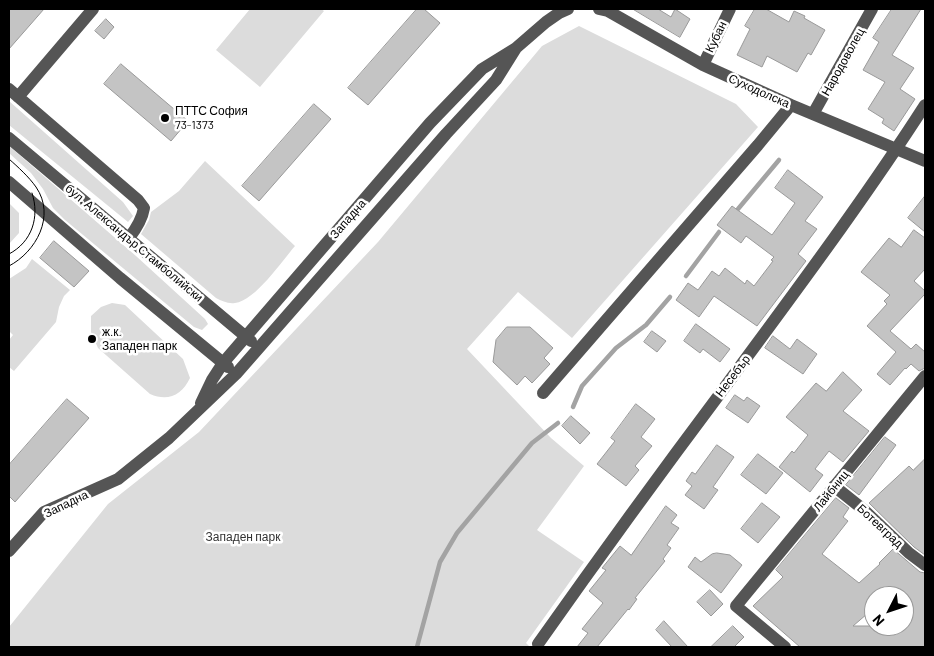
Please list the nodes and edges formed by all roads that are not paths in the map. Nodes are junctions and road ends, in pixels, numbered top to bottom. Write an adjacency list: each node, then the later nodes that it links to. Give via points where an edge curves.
1 (93, 9): 8 (street)
2 (568, 9): 6 (street, Западна, via 559,12)
3 (599, 9): 7 (street, Суходолска, via 608,11)
4 (730, 9): 7 (street, Кубан)
5 (872, 9): 11 (street, Народоволец)
6 (516, 48): 17 (street, Западна, via 482,68 430,123); 18 (street, Западна, via 496,80)
7 (703, 65): 9 (street, Суходолска)
8 (13, 93): 16 (street, via 138,200 144,208 140,222)
9 (791, 105): 11 (street, Суходолска); 22 (street)
10 (925, 105): 13 (street, Несебър)
11 (813, 114): 13 (street, Суходолска)
12 (9, 138): 16 (street, бул. Александър Стамболийски)
13 (897, 149): 14 (street, Суходолска); 27 (street, Несебър)
14 (925, 161)
15 (9, 182): 19 (street)
16 (128, 238): 17 (street, бул. Александър Стамболийски)
17 (246, 337): 18 (street, бул. Александър Стамболийски); 19 (street, Западна)
18 (259, 348): 20 (street, Западна)
19 (224, 364): 20 (street); 23 (street, Западна, via 212,380)
20 (236, 374): 23 (street, Западна)
21 (925, 376): 24 (street, Лайбниц)
22 (543, 393)
23 (199, 408): 25 (street, Западна, via 169,438 118,479 44,512)
24 (834, 486): 26 (street, Ботевград); 28 (street, Лайбниц, via 736,606)
25 (9, 552)
26 (925, 565)
27 (538, 644)
28 (785, 647)

